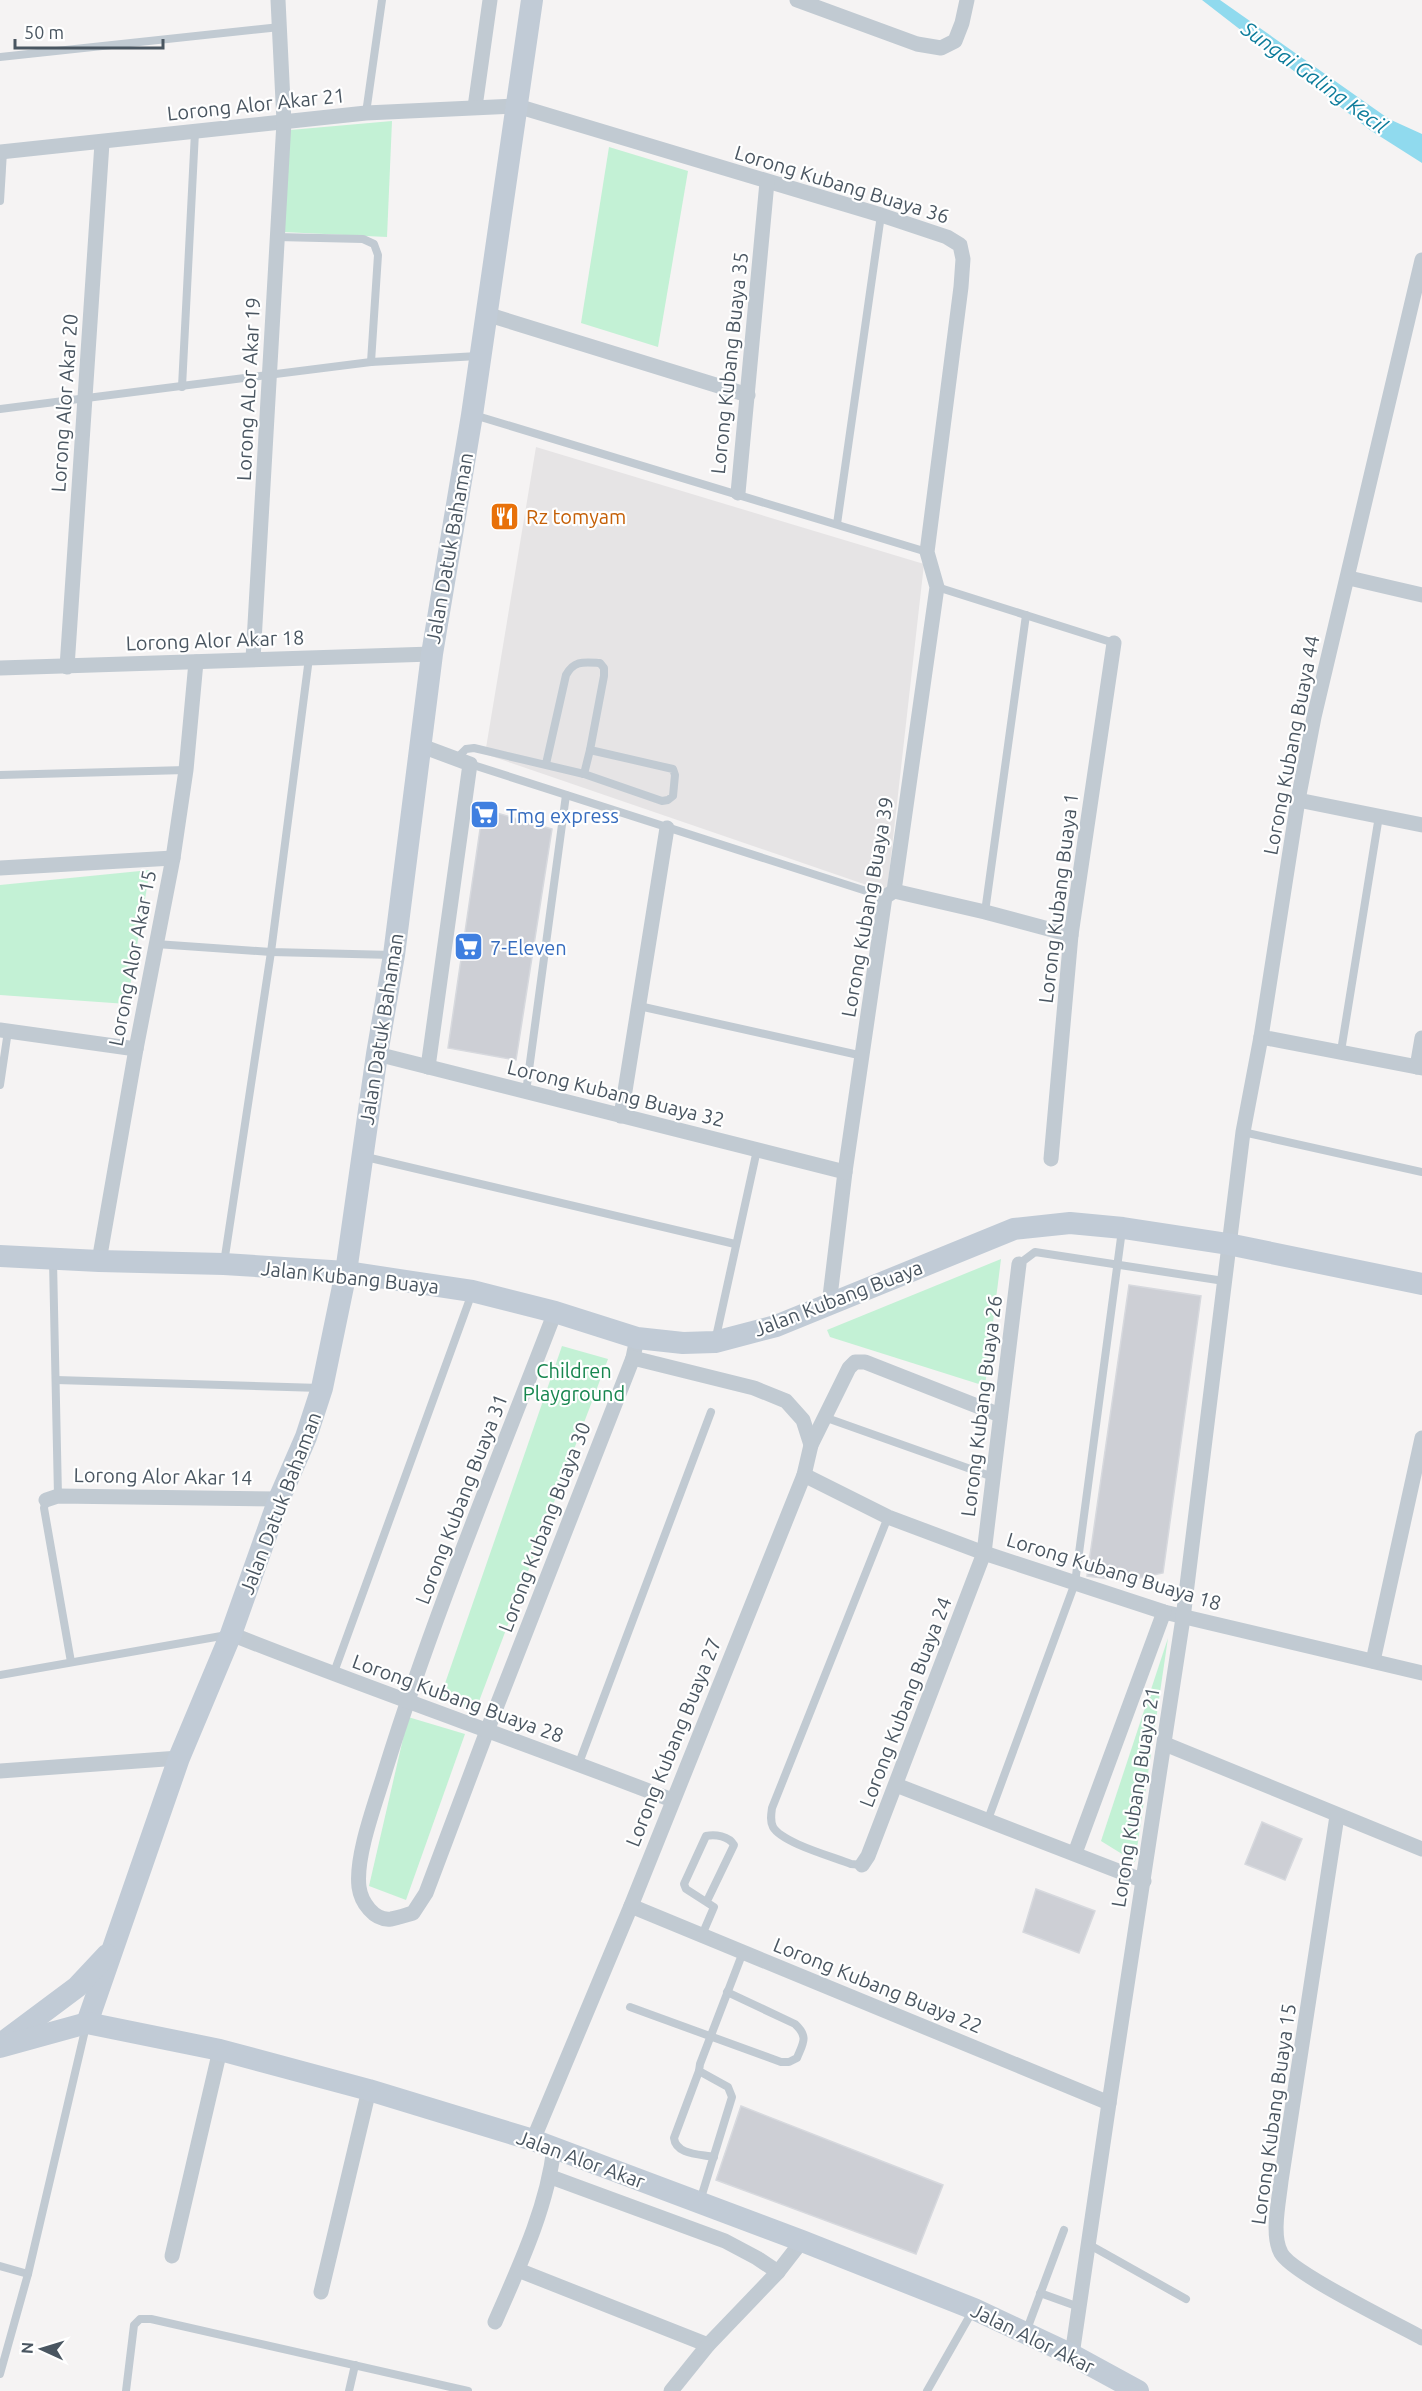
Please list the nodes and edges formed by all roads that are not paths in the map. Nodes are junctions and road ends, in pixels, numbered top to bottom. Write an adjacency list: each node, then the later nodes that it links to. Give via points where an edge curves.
1 (278, 0): 7 (street, Lorong ALor Akar 19)
2 (382, 0): 11 (lane)
3 (490, 0): 10 (street)
4 (532, 0): 9 (street, Jalan Datuk Bahaman)
5 (797, 0): 6 (street, via 917,44 941,48 955,40)
6 (967, 0)
7 (280, 27): 8 (lane); 12 (street, Lorong ALor Akar 19)
8 (0, 57)
9 (517, 106): 10 (street, Lorong Alor Akar 21); 16 (street, Lorong Kubang Buaya 36); 21 (street, Jalan Datuk Bahaman)
10 (475, 107): 11 (street, Lorong Alor Akar 21)
11 (366, 113): 12 (street, Lorong Alor Akar 21)
12 (284, 122): 13 (street, Lorong Alor Akar 21); 19 (street, Lorong ALor Akar 19)
13 (195, 132): 14 (street, Lorong Alor Akar 21); 25 (lane)
14 (102, 143): 15 (street, Lorong Alor Akar 21); 27 (street, Lorong Alor Akar 20)
15 (1, 152): 17 (lane)
16 (767, 182): 18 (street, Lorong Kubang Buaya 36); 26 (street, Lorong Kubang Buaya 35)
17 (0, 201)
18 (880, 215): 31 (lane); 32 (street, Lorong Kubang Buaya 36, via 947,237 960,245 963,259)
19 (277, 237): 23 (lane, via 363,239 374,244 378,255); 24 (street, Lorong ALor Akar 19)
20 (1422, 260): 33 (street, Lorong Kubang Buaya 44)
21 (486, 314): 22 (street, Jalan Datuk Bahaman); 26 (street)
22 (481, 356): 23 (lane); 29 (street, Jalan Datuk Bahaman)
23 (371, 362): 24 (lane)
24 (269, 374): 25 (lane); 40 (street, Lorong ALor Akar 19)
25 (182, 387): 27 (lane)
26 (748, 395): 30 (street, Lorong Kubang Buaya 35)
27 (85, 399): 28 (lane); 42 (street, Lorong Alor Akar 20)
28 (0, 410)
29 (472, 415): 30 (lane); 38 (street, Jalan Datuk Bahaman)
30 (738, 494): 31 (lane, Lorong Kubang Buaya 35)
31 (837, 524): 32 (lane, Lorong Kubang Buaya 35)
32 (927, 552): 34 (street, Lorong Kubang Buaya 39)
33 (1349, 578): 35 (street); 52 (street, Lorong Kubang Buaya 44)
34 (937, 587): 36 (lane); 58 (street, Lorong Kubang Buaya 39)
35 (1422, 595)
36 (1026, 615): 37 (lane); 59 (lane)
37 (1113, 643): 60 (street, Lorong Kubang Buaya 1)
38 (432, 654): 39 (street, Lorong Alor Akar 18); 44 (street, Jalan Datuk Bahaman)
39 (309, 658): 40 (street, Lorong Alor Akar 18); 62 (lane)
40 (253, 659): 41 (street, Lorong Alor Akar 18)
41 (196, 662): 42 (street, Lorong Alor Akar 18); 48 (street, Lorong Alor Akar 15)
42 (67, 667): 43 (street, Lorong Alor Akar 18)
43 (0, 668)
44 (419, 745): 46 (street); 63 (street, Jalan Datuk Bahaman)
45 (590, 750): 47 (lane, via 604,668 600,663 578,662 566,675); 49 (lane); 49 (lane, via 673,769 673,796 662,801)
46 (463, 762): 47 (lane, via 466,750 474,748); 51 (lane); 72 (street)
47 (546, 764): 49 (lane)
48 (186, 770): 50 (lane); 56 (street, Lorong Alor Akar 15)
49 (584, 774)
50 (0, 775)
51 (566, 795): 55 (lane); 75 (lane)
52 (1298, 800): 53 (street); 66 (street, Lorong Kubang Buaya 44)
53 (1379, 815): 54 (street); 69 (lane)
54 (1422, 825)
55 (668, 828): 58 (lane); 64 (street)
56 (173, 858): 57 (street); 61 (street, Lorong Alor Akar 15)
57 (0, 867)
58 (890, 894): 59 (street); 71 (street, Lorong Kubang Buaya 39)
59 (985, 912): 60 (street)
60 (1071, 935): 80 (street, Lorong Kubang Buaya 1)
61 (156, 944): 62 (lane); 68 (street, Lorong Alor Akar 15)
62 (272, 952): 63 (lane); 89 (lane)
63 (394, 955): 70 (street, Jalan Datuk Bahaman)
64 (639, 1006): 71 (lane); 76 (street)
65 (4, 1031): 68 (street); 74 (lane)
66 (1261, 1037): 69 (street); 77 (street, Lorong Kubang Buaya 44)
67 (1422, 1038): 73 (street)
68 (136, 1049): 88 (street, Lorong Alor Akar 15)
69 (1341, 1051): 73 (street)
70 (377, 1054): 72 (street, Lorong Kubang Buaya 32); 79 (street, Jalan Datuk Bahaman)
71 (863, 1056): 81 (street, Lorong Kubang Buaya 39)
72 (428, 1067): 75 (street, Lorong Kubang Buaya 32)
73 (1420, 1068)
74 (0, 1085)
75 (526, 1092): 76 (street, Lorong Kubang Buaya 32)
76 (621, 1116): 78 (street, Lorong Kubang Buaya 32)
77 (1243, 1132): 82 (lane); 85 (street, Lorong Kubang Buaya 44)
78 (757, 1150): 81 (street, Lorong Kubang Buaya 32); 84 (lane)
79 (362, 1156): 84 (lane); 92 (street, Jalan Datuk Bahaman)
80 (1051, 1159)
81 (845, 1172): 96 (street, Lorong Kubang Buaya 39)
82 (1422, 1172)
83 (1123, 1228): 85 (street, Jalan Kubang Buaya); 91 (lane); 96 (street, Jalan Kubang Buaya, via 1070,1223 1014,1228)
84 (735, 1244): 98 (lane)
85 (1228, 1244): 93 (street, Lorong Kubang Buaya 21); 94 (street, Jalan Kubang Buaya)
86 (0, 1256): 87 (street, Jalan Kubang Buaya)
87 (53, 1259): 88 (street, Jalan Kubang Buaya); 100 (lane)
88 (99, 1262): 89 (street, Jalan Kubang Buaya)
89 (224, 1264): 92 (street, Jalan Kubang Buaya)
90 (1019, 1264): 91 (lane, via 1035,1252); 103 (street, Lorong Kubang Buaya 26)
91 (1117, 1264): 93 (lane); 114 (lane)
92 (346, 1272): 95 (street, Jalan Kubang Buaya); 101 (street, Jalan Datuk Bahaman)
93 (1224, 1281): 116 (street, Lorong Kubang Buaya 21)
94 (1422, 1284)
95 (472, 1291): 97 (street, Jalan Kubang Buaya); 122 (lane)
96 (829, 1305): 98 (street, Jalan Kubang Buaya, via 776,1326)
97 (555, 1312): 99 (street, Jalan Kubang Buaya); 123 (street, Lorong Kubang Buaya 31)
98 (716, 1342): 99 (street, Jalan Kubang Buaya)
99 (635, 1348): 106 (street, via 786,1401 802,1420); 124 (street, Lorong Kubang Buaya 30)
100 (56, 1380): 101 (lane); 110 (lane)
101 (322, 1388): 111 (street, Jalan Datuk Bahaman)
102 (711, 1412): 127 (lane)
103 (1000, 1415): 104 (street, Lorong Kubang Buaya 27, via 866,1362 855,1362); 109 (street, Lorong Kubang Buaya 26)
104 (824, 1417): 106 (street, Lorong Kubang Buaya 27); 109 (lane)
105 (1422, 1438): 107 (street)
106 (811, 1445): 108 (street, Lorong Kubang Buaya 27)
107 (1420, 1454): 118 (street)
108 (804, 1475): 112 (street, Lorong Kubang Buaya 18); 130 (street, Lorong Kubang Buaya 27)
109 (993, 1477): 113 (street, Lorong Kubang Buaya 26)
110 (52, 1498): 111 (street, Lorong Alor Akar 14); 119 (lane, via 44,1508)
111 (279, 1499): 117 (street, Jalan Datuk Bahaman)
112 (888, 1517): 113 (street, Lorong Kubang Buaya 18); 135 (lane, via 770,1817 772,1826 785,1838)
113 (984, 1553): 114 (street, Lorong Kubang Buaya 18); 129 (street, Lorong Kubang Buaya 24)
114 (1075, 1583): 115 (street, Lorong Kubang Buaya 18); 132 (lane)
115 (1164, 1612): 116 (street, Lorong Kubang Buaya 18); 134 (street)
116 (1183, 1618): 118 (street, Lorong Kubang Buaya 18); 125 (street, Lorong Kubang Buaya 21)
117 (231, 1634): 119 (lane); 122 (street, Lorong Kubang Buaya 28); 126 (street, Jalan Datuk Bahaman)
118 (1373, 1661): 120 (street, Lorong Kubang Buaya 18)
119 (71, 1662): 121 (lane)
120 (1422, 1673)
121 (0, 1675)
122 (333, 1675): 123 (street, Lorong Kubang Buaya 28)
123 (407, 1701): 124 (street, Lorong Kubang Buaya 28); 124 (street, Lorong Kubang Buaya 31, via 368,1827 359,1871 359,1888 365,1904 388,1919 413,1913 426,1893)
124 (487, 1731): 127 (street, Lorong Kubang Buaya 28)
125 (1165, 1744): 131 (street); 136 (street, Lorong Kubang Buaya 21)
126 (179, 1758): 128 (street); 140 (street, Jalan Datuk Bahaman)
127 (579, 1763): 130 (street, Lorong Kubang Buaya 28)
128 (0, 1771)
129 (896, 1785): 132 (street); 135 (street, Lorong Kubang Buaya 24)
130 (672, 1800): 138 (street, Lorong Kubang Buaya 27)
131 (1337, 1816): 133 (street); 173 (street, Lorong Kubang Buaya 15, via 1276,2229 1281,2254 1301,2272)
132 (987, 1822): 134 (street)
133 (1422, 1850)
134 (1075, 1853): 136 (street)
135 (862, 1865)
136 (1144, 1881): 150 (street, Lorong Kubang Buaya 21)
137 (707, 1901): 137 (lane, via 734,1845 718,1835 706,1836 684,1884); 139 (lane, via 714,1910)
138 (631, 1906): 139 (street, Lorong Kubang Buaya 22); 151 (street, Lorong Kubang Buaya 27)
139 (702, 1935): 141 (street, Lorong Kubang Buaya 22)
140 (111, 1951): 144 (street, Jalan Datuk Bahaman); 146 (street, via 77,1987)
141 (743, 1952): 142 (lane); 150 (street, Lorong Kubang Buaya 22)
142 (727, 1992): 145 (lane); 145 (lane, via 795,2024 803,2032 801,2049 797,2058 781,2062)
143 (630, 2007): 145 (lane)
144 (87, 2023): 146 (street, Jalan Alor Akar); 147 (street, Jalan Alor Akar); 165 (lane)
145 (710, 2036): 148 (lane)
146 (0, 2046)
147 (220, 2050): 149 (street, Jalan Alor Akar); 161 (street)
148 (699, 2071): 153 (lane, via 728,2087 732,2097); 153 (lane, via 674,2138 675,2145 681,2150)
149 (369, 2090): 151 (street, Jalan Alor Akar); 166 (street)
150 (1108, 2103): 160 (street, Lorong Kubang Buaya 21)
151 (533, 2140): 152 (street, Jalan Alor Akar)
152 (554, 2148): 154 (street); 155 (street, Jalan Alor Akar)
153 (714, 2157): 155 (lane)
154 (551, 2177): 158 (street); 163 (street)
155 (700, 2202): 156 (street, Jalan Alor Akar)
156 (740, 2217): 158 (street); 159 (street, Jalan Alor Akar)
157 (1064, 2230): 167 (lane)
158 (725, 2241): 164 (street)
159 (802, 2241): 164 (street); 170 (street, Jalan Alor Akar)
160 (1088, 2244): 168 (lane); 169 (street, Lorong Kubang Buaya 21)
161 (172, 2256)
162 (0, 2266): 165 (lane)
163 (518, 2270): 171 (street); 174 (street)
164 (778, 2272): 174 (street)
165 (28, 2274): 177 (lane)
166 (321, 2292)
167 (1040, 2293): 169 (lane); 172 (lane)
168 (1186, 2299)
169 (1079, 2307): 175 (street, Lorong Kubang Buaya 21)
170 (974, 2309): 172 (street, Jalan Alor Akar); 182 (lane)
171 (495, 2322)
172 (1025, 2334): 175 (street, Jalan Alor Akar)
173 (1422, 2338)
174 (708, 2345): 181 (street)
175 (1072, 2355): 183 (street, Jalan Alor Akar)
176 (355, 2365): 178 (lane, via 140,2319 134,2325); 179 (lane); 180 (lane)
177 (0, 2374)
178 (126, 2391)
179 (349, 2391)
180 (468, 2391)
181 (670, 2391)
182 (927, 2391)
183 (1138, 2391)

